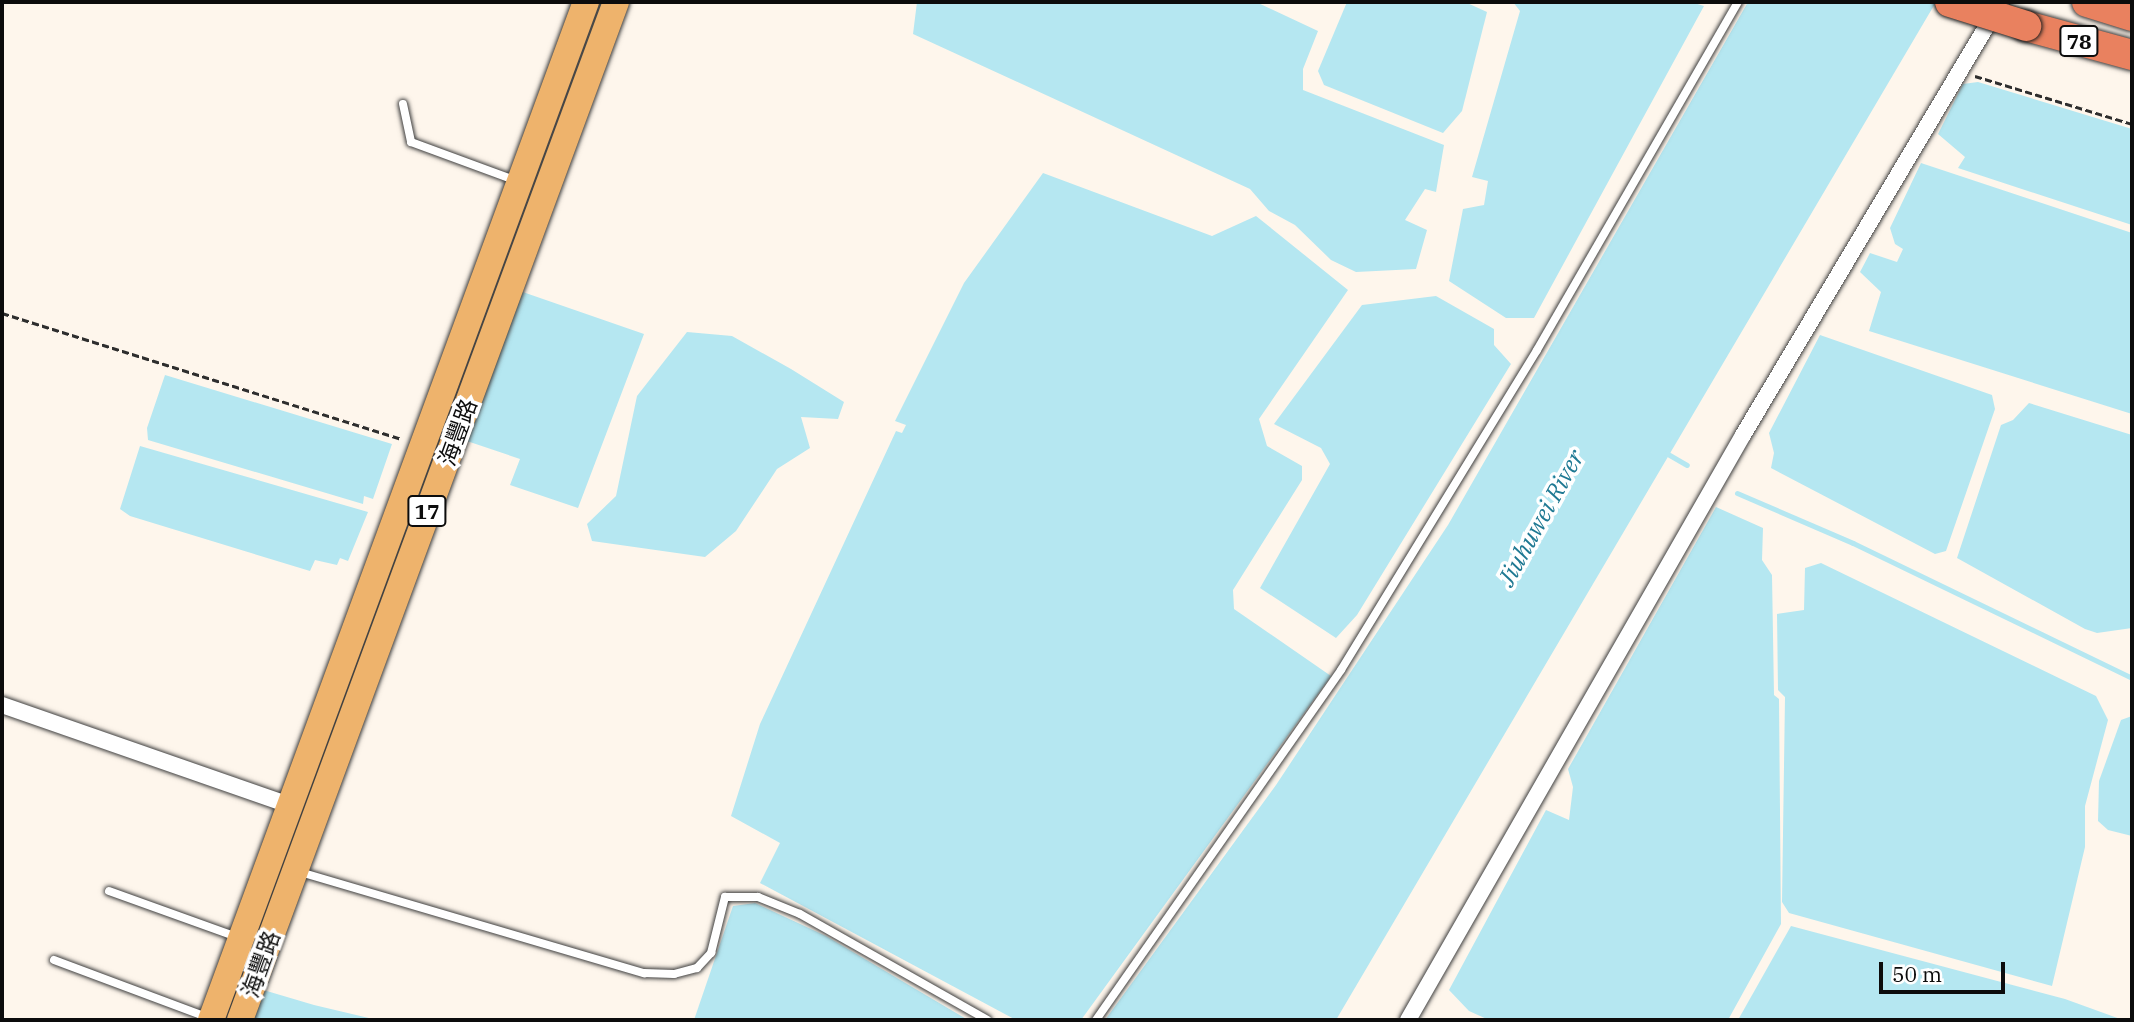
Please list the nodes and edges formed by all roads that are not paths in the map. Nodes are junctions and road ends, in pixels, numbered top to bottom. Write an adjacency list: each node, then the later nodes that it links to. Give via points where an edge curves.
1 (586, 2): 10 (main road, 海豐路 / 17)
2 (616, 2): 14 (main road, 海豐路 / 17)
3 (1738, 2): 21 (lane, via 1537,350 1341,670)
4 (1950, 2): 8 (highway, 78, bridge)
5 (2001, 2): 22 (street, via 1743,435)
6 (2087, 2): 7 (highway, 78)
7 (2132, 16)
8 (2132, 55)
9 (403, 104): 10 (lane, via 411,142)
10 (519, 182): 12 (main road, 海豐路 / 17)
11 (2, 705): 12 (street)
12 (289, 805): 13 (main road, 海豐路 / 17)
13 (267, 860): 14 (lane); 16 (main road, 海豐路 / 17)
14 (293, 869): 19 (main road, 海豐路 / 17); 20 (lane, via 643,973 697,968 711,953 725,897 758,897 800,914)
15 (109, 891): 16 (lane)
16 (240, 937): 18 (main road, 海豐路 / 17)
17 (54, 960): 18 (lane)
18 (211, 1019)
19 (240, 1020)
20 (987, 1020)
21 (1096, 1020)
22 (1408, 1020)

